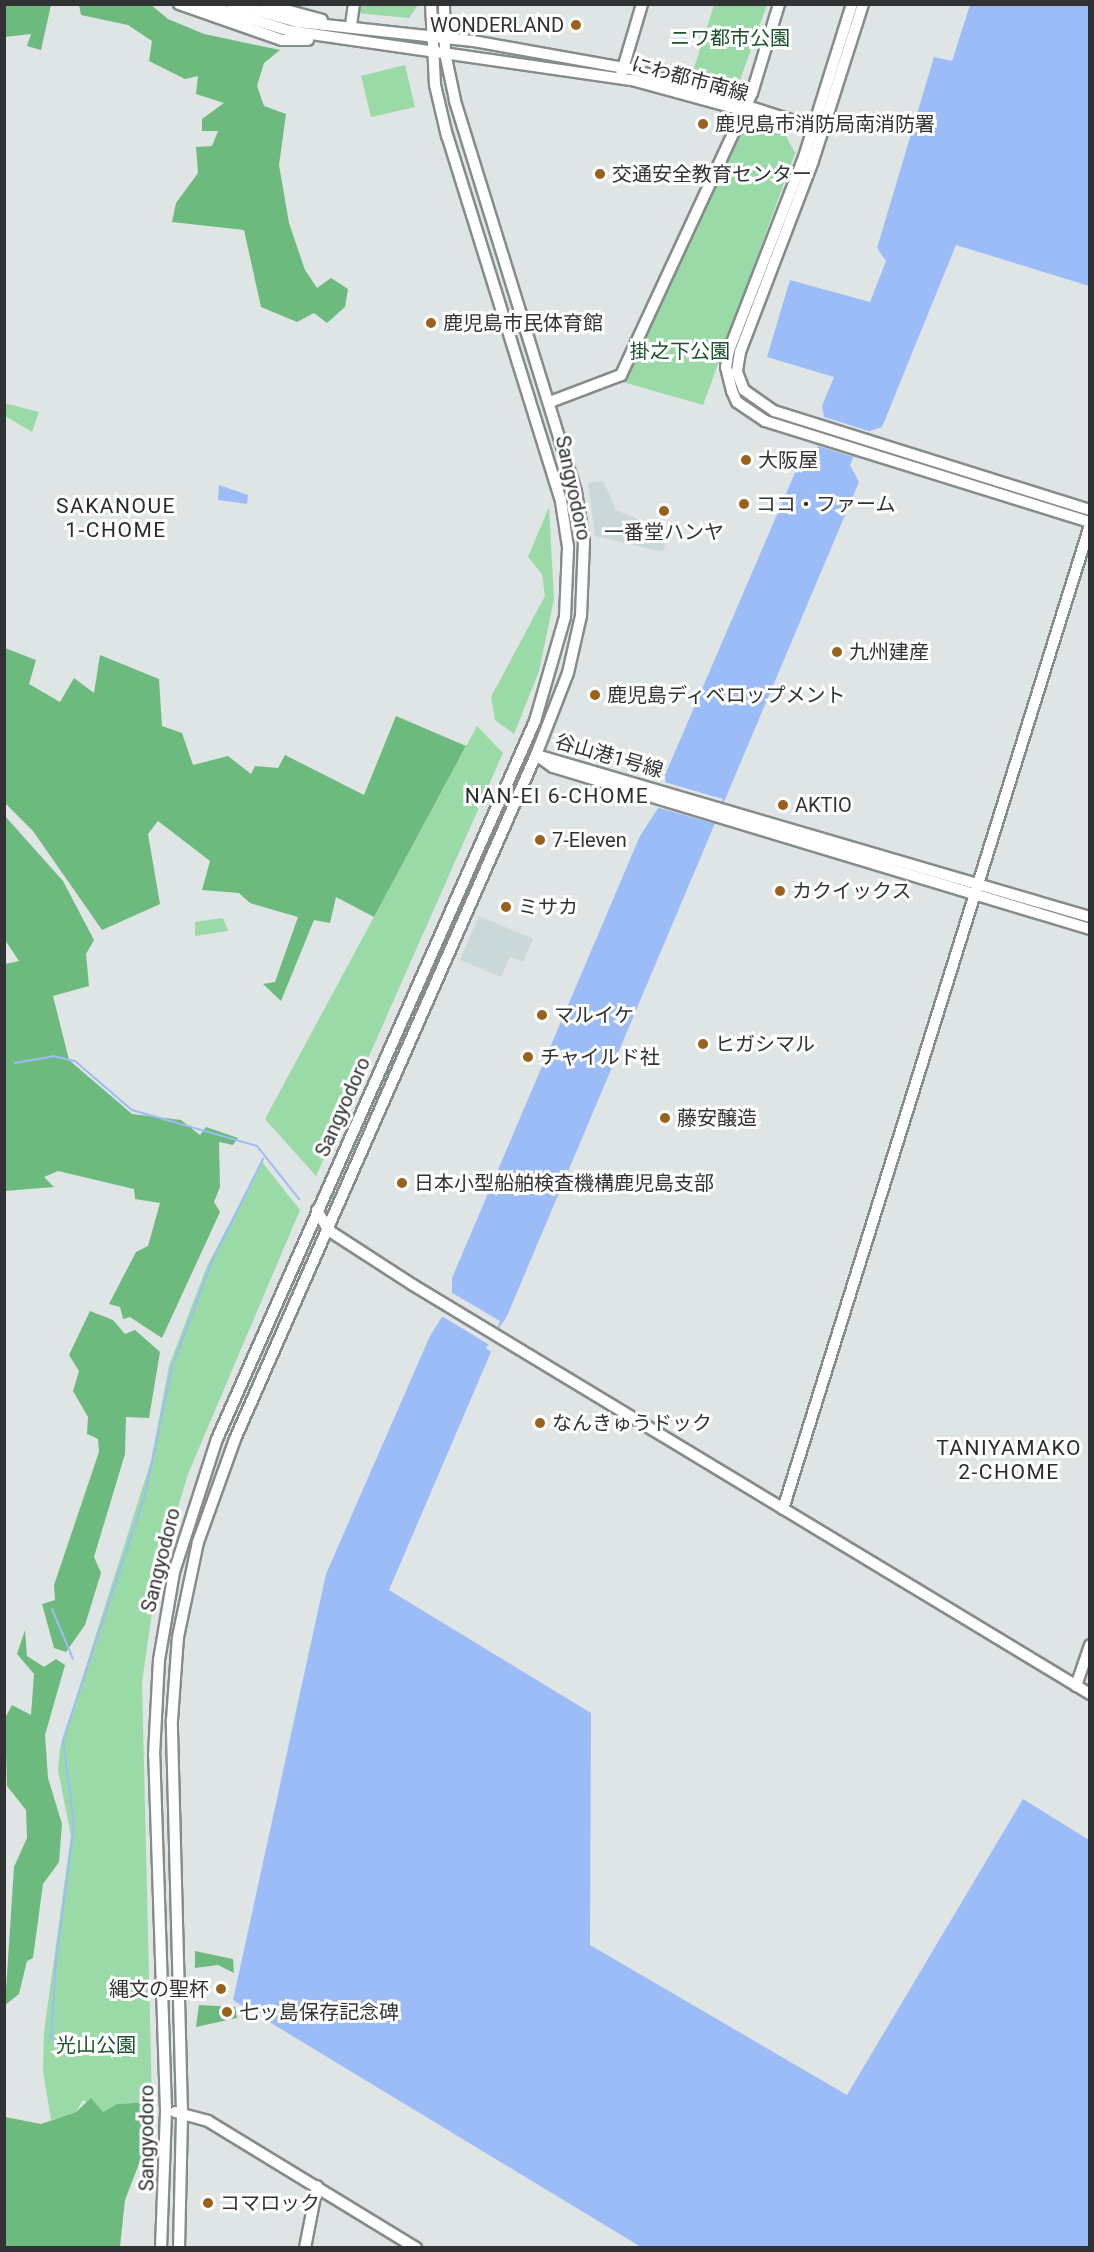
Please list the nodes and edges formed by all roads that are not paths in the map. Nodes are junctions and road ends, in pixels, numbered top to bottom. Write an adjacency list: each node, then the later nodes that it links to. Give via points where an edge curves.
1 (179, 4): 16 (main road, via 282,40)
2 (202, 4): 16 (main road)
3 (232, 4): 12 (main road, via 298,22)
4 (264, 4): 12 (main road)
5 (354, 4): 13 (main road)
6 (431, 4): 14 (main road, Sangyodoro)
7 (444, 4): 15 (main road, Sangyodoro)
8 (642, 4): 19 (main road)
9 (779, 4): 20 (main road)
10 (852, 4): 21 (main road)
11 (863, 4): 21 (main road)
12 (333, 24): 13 (main road, にわ都市南線)
13 (351, 25): 14 (main road, にわ都市南線)
14 (430, 36): 15 (main road, にわ都市南線); 17 (main road, Sangyodoro)
15 (444, 37): 18 (main road, Sangyodoro); 19 (main road, にわ都市南線)
16 (339, 39): 17 (main road, にわ都市南線)
17 (431, 51): 18 (main road, にわ都市南線); 30 (main road, Sangyodoro, via 447,136 555,477 568,548 567,594 553,672 535,721)
18 (445, 53): 19 (main road, にわ都市南線); 22 (main road, Sangyodoro, via 458,111)
19 (622, 73): 20 (main road, にわ都市南線)
20 (745, 107): 21 (main road, にわ都市南線); 22 (main road, via 621,375)
21 (816, 129): 23 (main road, via 726,367 737,402 749,411)
22 (550, 402): 26 (main road, Sangyodoro, via 576,492 584,582 574,653)
23 (871, 447): 24 (main road); 25 (main road)
24 (1089, 510)
25 (1089, 523): 27 (main road)
26 (536, 755): 27 (main road, 谷山港1号線); 31 (main road, Sangyodoro)
27 (977, 888): 28 (main road, 谷山港1号線); 29 (main road, 谷山港1号線); 32 (main road)
28 (1089, 918)
29 (1089, 929)
30 (317, 1210): 31 (main road); 36 (main road, Sangyodoro, via 198,1489 167,1610 154,1755)
31 (328, 1230): 32 (main road); 37 (main road, Sangyodoro, via 218,1481 178,1637 172,1745)
32 (783, 1509): 34 (main road)
33 (1089, 1645): 34 (main road)
34 (1076, 1686): 35 (main road)
35 (1089, 1694)
36 (166, 2110): 37 (main road); 39 (main road, Sangyodoro)
37 (182, 2113): 38 (main road, via 208,2121); 40 (main road, Sangyodoro)
38 (316, 2187): 41 (main road); 42 (main road)
39 (160, 2247)
40 (178, 2247)
41 (304, 2247)
42 (416, 2247)

